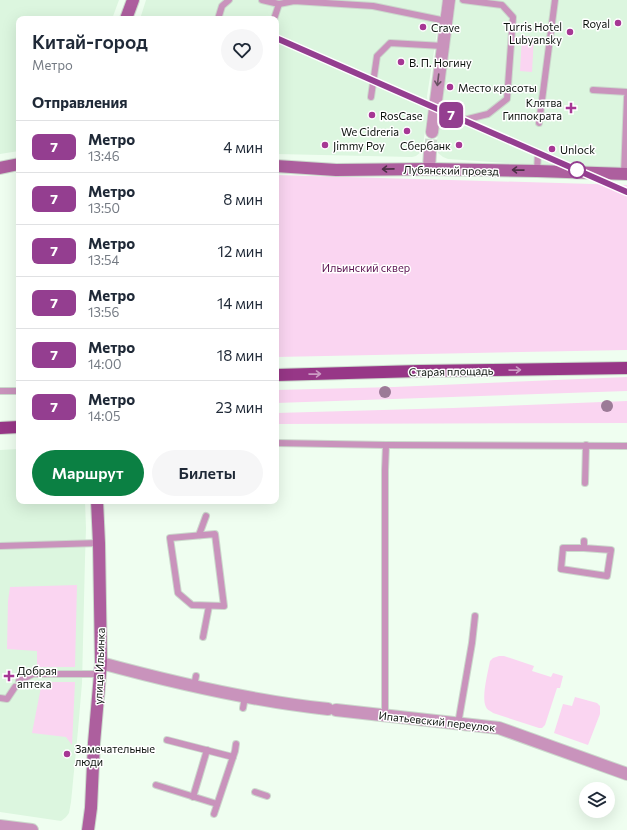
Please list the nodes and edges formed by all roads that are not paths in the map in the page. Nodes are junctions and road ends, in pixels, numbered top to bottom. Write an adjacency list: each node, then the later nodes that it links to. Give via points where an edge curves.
1 (133, 0): 8 (main road)
2 (229, 0): 9 (lane, via 222,6)
3 (262, 0): 7 (lane)
4 (449, 0): 11 (street)
5 (463, 0): 19 (lane, via 502,5 514,17 508,99 488,114)
6 (555, 0): 20 (lane)
7 (279, 4): 10 (lane); 11 (lane, via 294,0 373,6)
8 (127, 16)
9 (219, 16)
10 (275, 16)
11 (446, 21): 12 (street)
12 (443, 46): 15 (lane, via 390,43 377,56); 17 (street, one-way to 17)
13 (593, 90): 14 (lane)
14 (627, 92)
15 (371, 97)
16 (627, 97): 31 (lane)
17 (435, 110): 18 (lane, via 443,110); 21 (street)
18 (447, 118)
19 (464, 120)
20 (539, 123)
21 (432, 132)
22 (430, 151): 27 (street)
23 (538, 153): 28 (lane)
24 (16, 165): 26 (main road)
25 (279, 166): 27 (main road, Лубянский проезд, one-way to 25, via 336,170)
26 (0, 168)
27 (428, 168): 28 (main road, Лубянский проезд, one-way to 27)
28 (537, 171): 31 (main road, Лубянский проезд)
29 (0, 172): 30 (main road)
30 (16, 174)
31 (625, 174)
32 (627, 368): 33 (main road, Старая площадь, one-way to 32)
33 (279, 375)
34 (0, 391): 35 (lane)
35 (16, 391)
36 (16, 427): 37 (main road)
37 (0, 428)
38 (279, 443): 39 (lane)
39 (386, 445): 40 (lane); 57 (lane)
40 (586, 445): 41 (lane); 42 (lane)
41 (627, 446)
42 (585, 483)
43 (97, 504): 47 (main road, улица Ильинка)
44 (206, 516): 45 (lane)
45 (199, 535): 50 (lane, via 215,534 224,606); 50 (lane, via 170,538 178,593 192,605)
46 (584, 541): 49 (lane)
47 (99, 544): 48 (lane); 53 (main road, улица Ильинка)
48 (0, 546)
49 (584, 548): 49 (lane, via 611,550 607,576 561,569 563,548)
50 (209, 606): 52 (lane)
51 (475, 616): 58 (lane)
52 (204, 637)
53 (101, 668): 54 (lane, via 33,674); 57 (street, Ипатьевский переулок, via 195,681 244,702); 72 (main road, улица Ильинка, via 94,743 92,808)
54 (19, 681)
55 (15, 687): 56 (lane, via 7,699)
56 (0, 698)
57 (385, 715): 58 (street, Ипатьевский переулок)
58 (458, 724): 63 (street, Ипатьевский переулок, via 500,728)
59 (167, 740): 61 (lane)
60 (236, 744): 62 (lane)
61 (207, 750): 62 (lane); 66 (lane)
62 (233, 757): 68 (lane, via 227,782)
63 (627, 774)
64 (156, 785): 66 (lane)
65 (255, 792): 67 (lane)
66 (193, 796): 68 (lane)
67 (267, 796)
68 (217, 804): 69 (lane)
69 (214, 814)
70 (0, 826): 71 (street)
71 (32, 830)
72 (88, 830)

